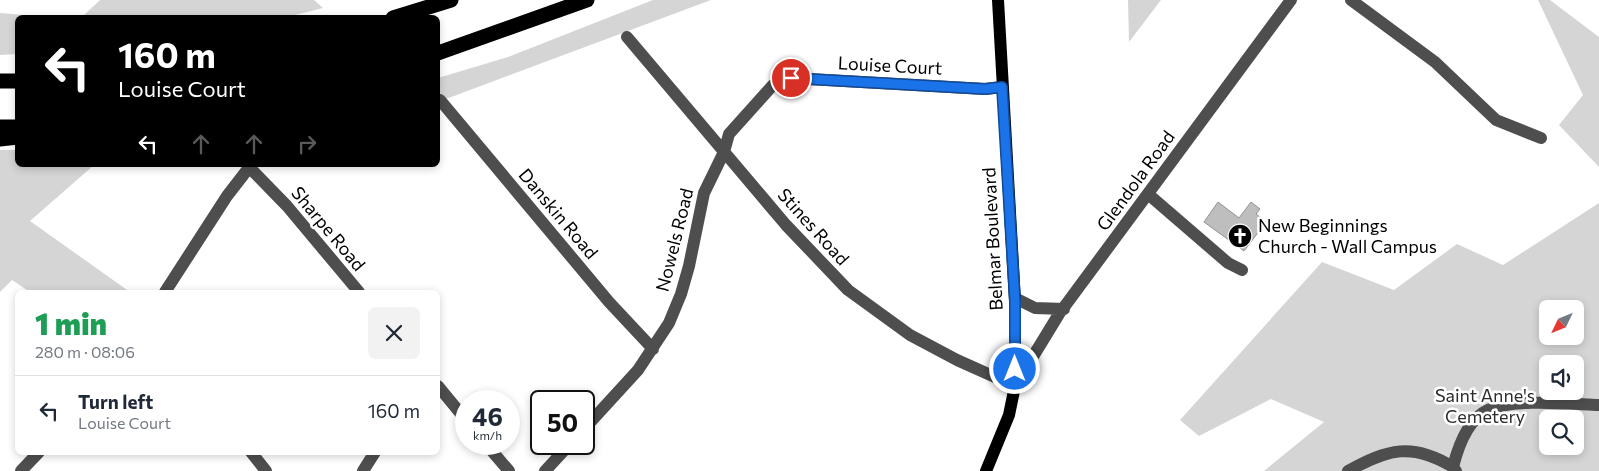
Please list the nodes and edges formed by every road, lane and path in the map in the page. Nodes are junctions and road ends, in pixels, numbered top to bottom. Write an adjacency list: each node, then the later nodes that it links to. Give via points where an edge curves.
1 (451, 0): 6 (highway)
2 (587, 0): 8 (highway)
3 (998, 0): 11 (main road, Belmar Boulevard)
4 (1291, 0): 21 (street, Glendola Road)
5 (1351, 0): 16 (street, via 1435,62 1496,120)
6 (403, 15)
7 (627, 37): 18 (street, Stines Road)
8 (440, 52)
9 (0, 81): 10 (highway)
10 (15, 81)
11 (1002, 87): 18 (street, Louise Court, via 985,89 785,79 773,85 728,134); 25 (main road, Belmar Boulevard)
12 (440, 100): 27 (street, Danskin Road, via 609,302)
13 (0, 127): 14 (highway)
14 (15, 127)
15 (15, 137): 17 (highway)
16 (1541, 138)
17 (0, 139)
18 (724, 152): 27 (street, Nowels Road, via 704,193 681,294); 28 (street, Stines Road, via 822,265 854,295 910,335)
19 (248, 167): 23 (street)
20 (250, 167): 24 (street, Sharpe Road)
21 (1148, 194): 22 (street, via 1228,263); 26 (street, Glendola Road)
22 (1242, 270)
23 (166, 290)
24 (357, 290)
25 (1015, 298): 26 (street, via 1035,308); 28 (main road, Belmar Boulevard)
26 (1064, 309): 28 (street, Glendola Road)
27 (653, 349): 32 (street, Nowels Road)
28 (1015, 386): 44 (main road, Belmar Boulevard, via 1009,415)
29 (440, 388): 31 (street)
30 (1599, 405): 38 (street, via 1520,404 1487,410 1468,429)
31 (455, 407)
32 (595, 417)
33 (36, 455): 39 (street)
34 (253, 455): 40 (street)
35 (373, 455): 41 (street)
36 (495, 455): 42 (street)
37 (560, 455): 43 (street)
38 (1454, 469): 45 (street, via 1422,452 1401,450 1375,457)
39 (22, 470)
40 (266, 471)
41 (363, 471)
42 (508, 471)
43 (545, 471)
44 (986, 471)
45 (1348, 471)

